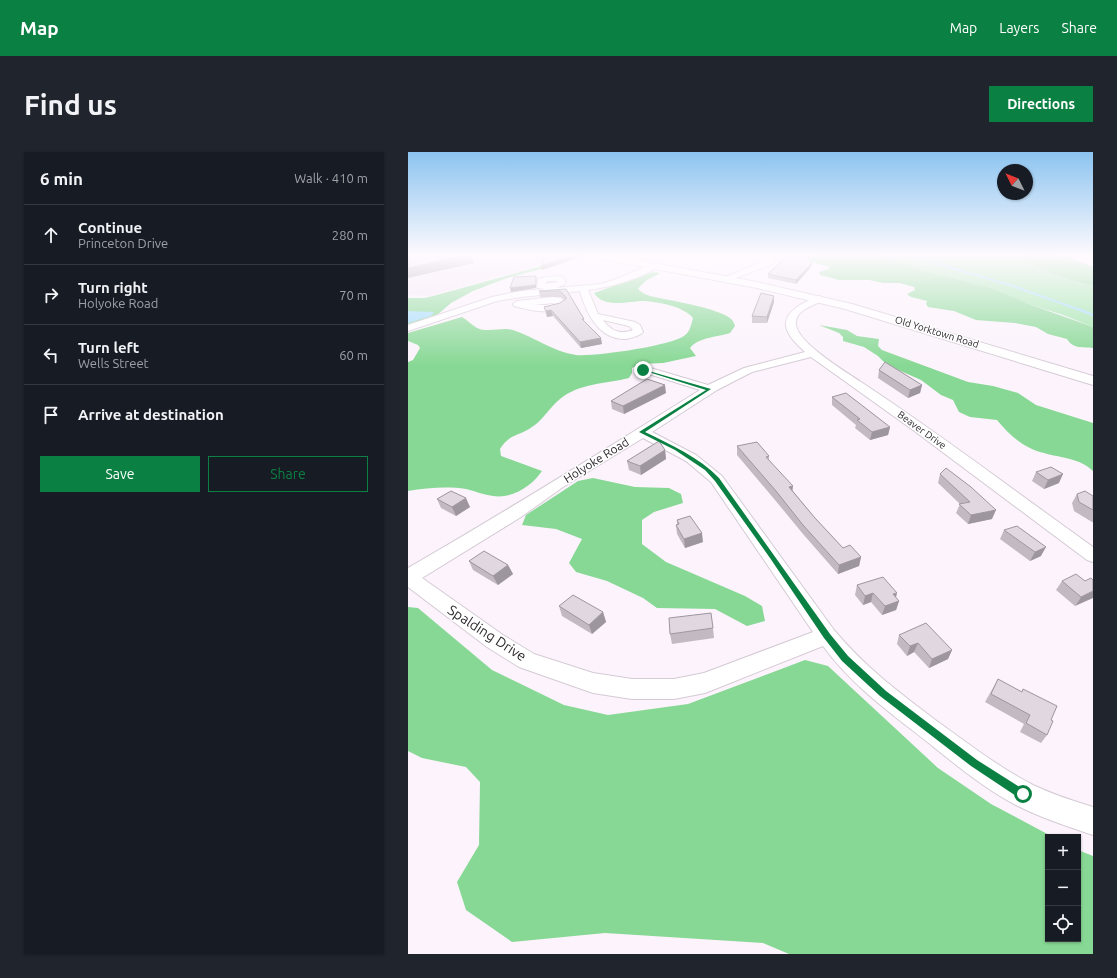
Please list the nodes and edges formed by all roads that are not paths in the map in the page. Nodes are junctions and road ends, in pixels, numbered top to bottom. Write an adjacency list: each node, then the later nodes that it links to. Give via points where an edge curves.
1 (538, 291): 4 (street)
2 (585, 291): 7 (street)
3 (784, 291): 5 (main road, Old Yorktown Road)
4 (495, 299): 6 (street); 8 (street)
5 (820, 299): 9 (street, Beaver Drive, via 795,313 791,326 801,342); 11 (main road, Old Yorktown Road, via 867,311)
6 (516, 304)
7 (596, 316)
8 (408, 328)
9 (814, 353): 12 (street, Holyoke Road, via 748,370); 14 (street, Beaver Drive)
10 (643, 370): 12 (street)
11 (1093, 381)
12 (709, 389): 13 (street, Holyoke Road)
13 (642, 432): 15 (street, Holyoke Road, via 516,513); 16 (street, via 677,449 712,474)
14 (1093, 556)
15 (408, 577): 16 (street, Spalding Drive, via 495,641 527,661 593,683 632,688 674,688 705,683)
16 (827, 636): 17 (street, via 845,659 883,694 974,763 1023,794 1068,814)
17 (1093, 821)

